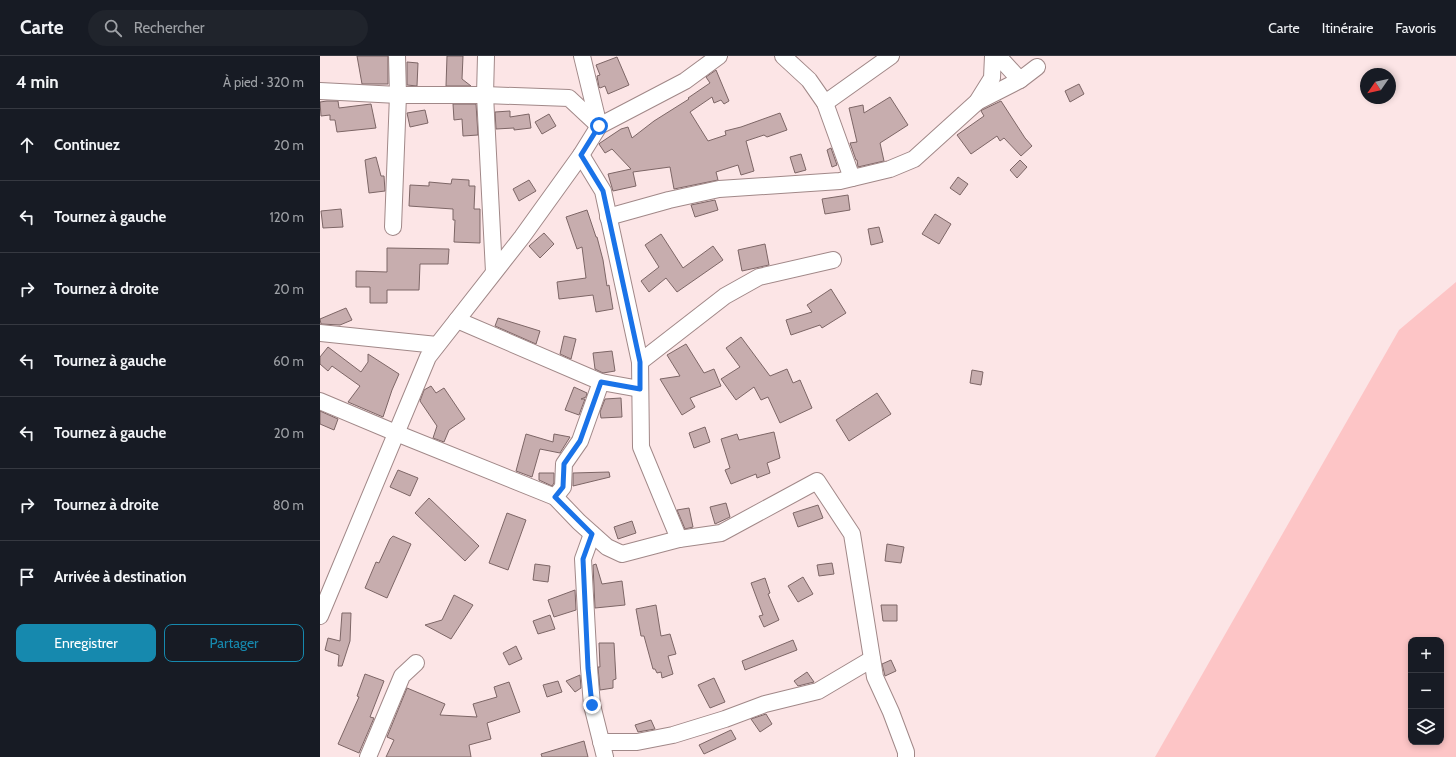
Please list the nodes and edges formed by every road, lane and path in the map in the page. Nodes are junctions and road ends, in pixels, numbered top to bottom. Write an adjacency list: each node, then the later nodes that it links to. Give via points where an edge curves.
1 (397, 56): 12 (street)
2 (486, 56): 13 (street)
3 (582, 56): 16 (street)
4 (719, 56): 16 (street, via 685,81)
5 (783, 56): 15 (street, via 809,80)
6 (891, 56): 15 (street)
7 (993, 56): 14 (street, via 992,78)
8 (998, 56): 10 (street)
9 (1037, 67): 10 (street)
10 (1020, 80): 14 (street)
11 (320, 91): 12 (street)
12 (398, 95): 13 (street); 20 (street)
13 (485, 95): 16 (street, via 569,98); 22 (street)
14 (977, 102): 18 (street, via 914,159 890,169)
15 (825, 103): 18 (street)
16 (599, 126): 17 (street)
17 (581, 155): 19 (street, via 603,191); 22 (street)
18 (852, 178): 19 (street, via 840,181 719,189)
19 (608, 216): 26 (street)
20 (392, 227)
21 (833, 260): 26 (street, via 759,277 725,296)
22 (494, 272): 23 (street)
23 (457, 320): 25 (street); 27 (street)
24 (320, 333): 25 (street)
25 (437, 345): 30 (street, via 428,357)
26 (640, 362): 28 (street)
27 (601, 382): 28 (street); 31 (street, via 580,441 564,464 563,487)
28 (640, 389): 33 (street, via 641,447)
29 (320, 401): 30 (street)
30 (396, 433): 31 (street); 34 (street)
31 (555, 497): 32 (street)
32 (592, 534): 33 (street, via 607,547 622,554); 37 (street, via 583,559 592,705)
33 (679, 539): 35 (street, via 721,533 817,481 852,534)
34 (320, 616)
35 (872, 659): 37 (street, via 818,691 765,704 673,735); 39 (street, via 875,677 891,712)
36 (416, 662): 38 (street, via 402,676)
37 (603, 750)
38 (368, 757)
39 (906, 757)

